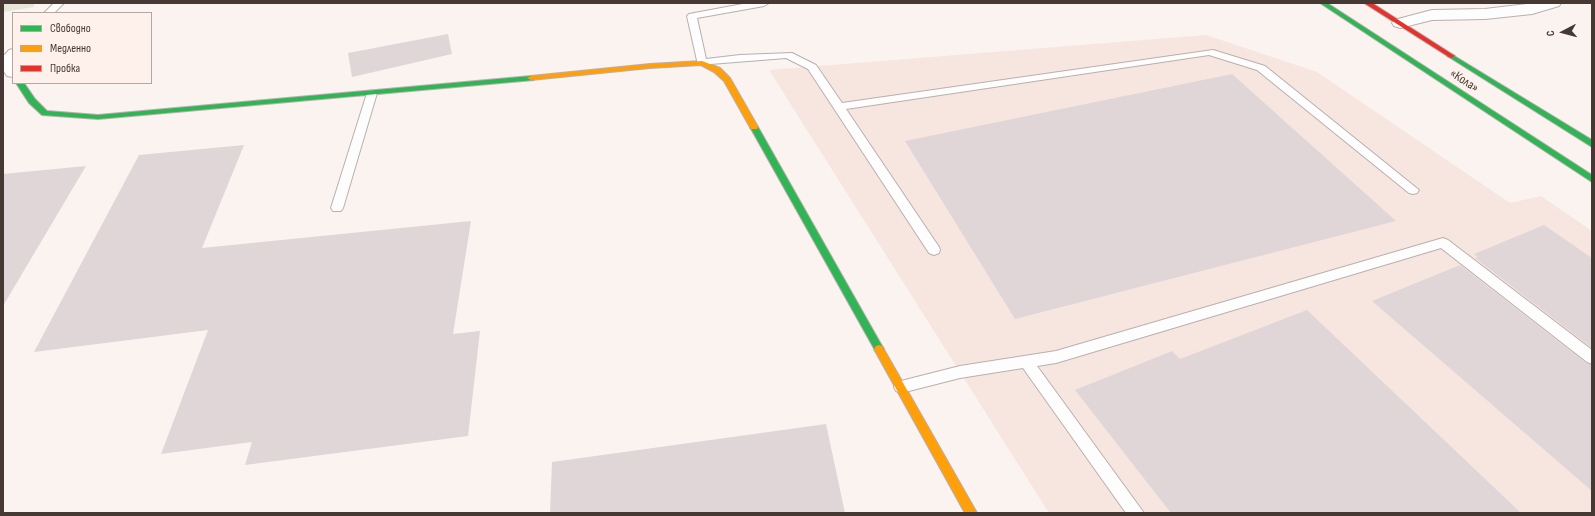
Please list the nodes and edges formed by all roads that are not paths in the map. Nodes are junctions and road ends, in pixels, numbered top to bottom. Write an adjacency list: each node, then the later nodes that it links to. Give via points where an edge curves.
1 (59, 3): 6 (lane)
2 (764, 3): 9 (lane, via 692,16)
3 (1323, 3): 15 (main road, «Кола»)
4 (1368, 3): 7 (main road, «Кола»)
5 (1553, 3): 7 (street, via 1532,9 1485,14 1432,15)
6 (50, 12)
7 (1400, 23): 14 (main road, «Кола»)
8 (10, 63): 11 (street)
9 (702, 63): 12 (main road); 13 (lane, via 788,55 812,67); 21 (main road, via 717,70 727,80)
10 (21, 84): 12 (main road, via 32,102 45,113 98,117)
11 (3, 86)
12 (372, 93): 17 (lane)
13 (839, 107): 16 (lane, via 1209,52 1261,68); 18 (lane)
14 (1592, 144)
15 (1592, 179)
16 (1413, 190)
17 (337, 208)
18 (934, 250)
19 (1592, 358): 20 (lane, via 1443,243 1056,357)
20 (1026, 362): 21 (lane, via 960,372); 23 (lane)
21 (900, 387): 22 (main road)
22 (971, 513)
23 (1136, 513)

